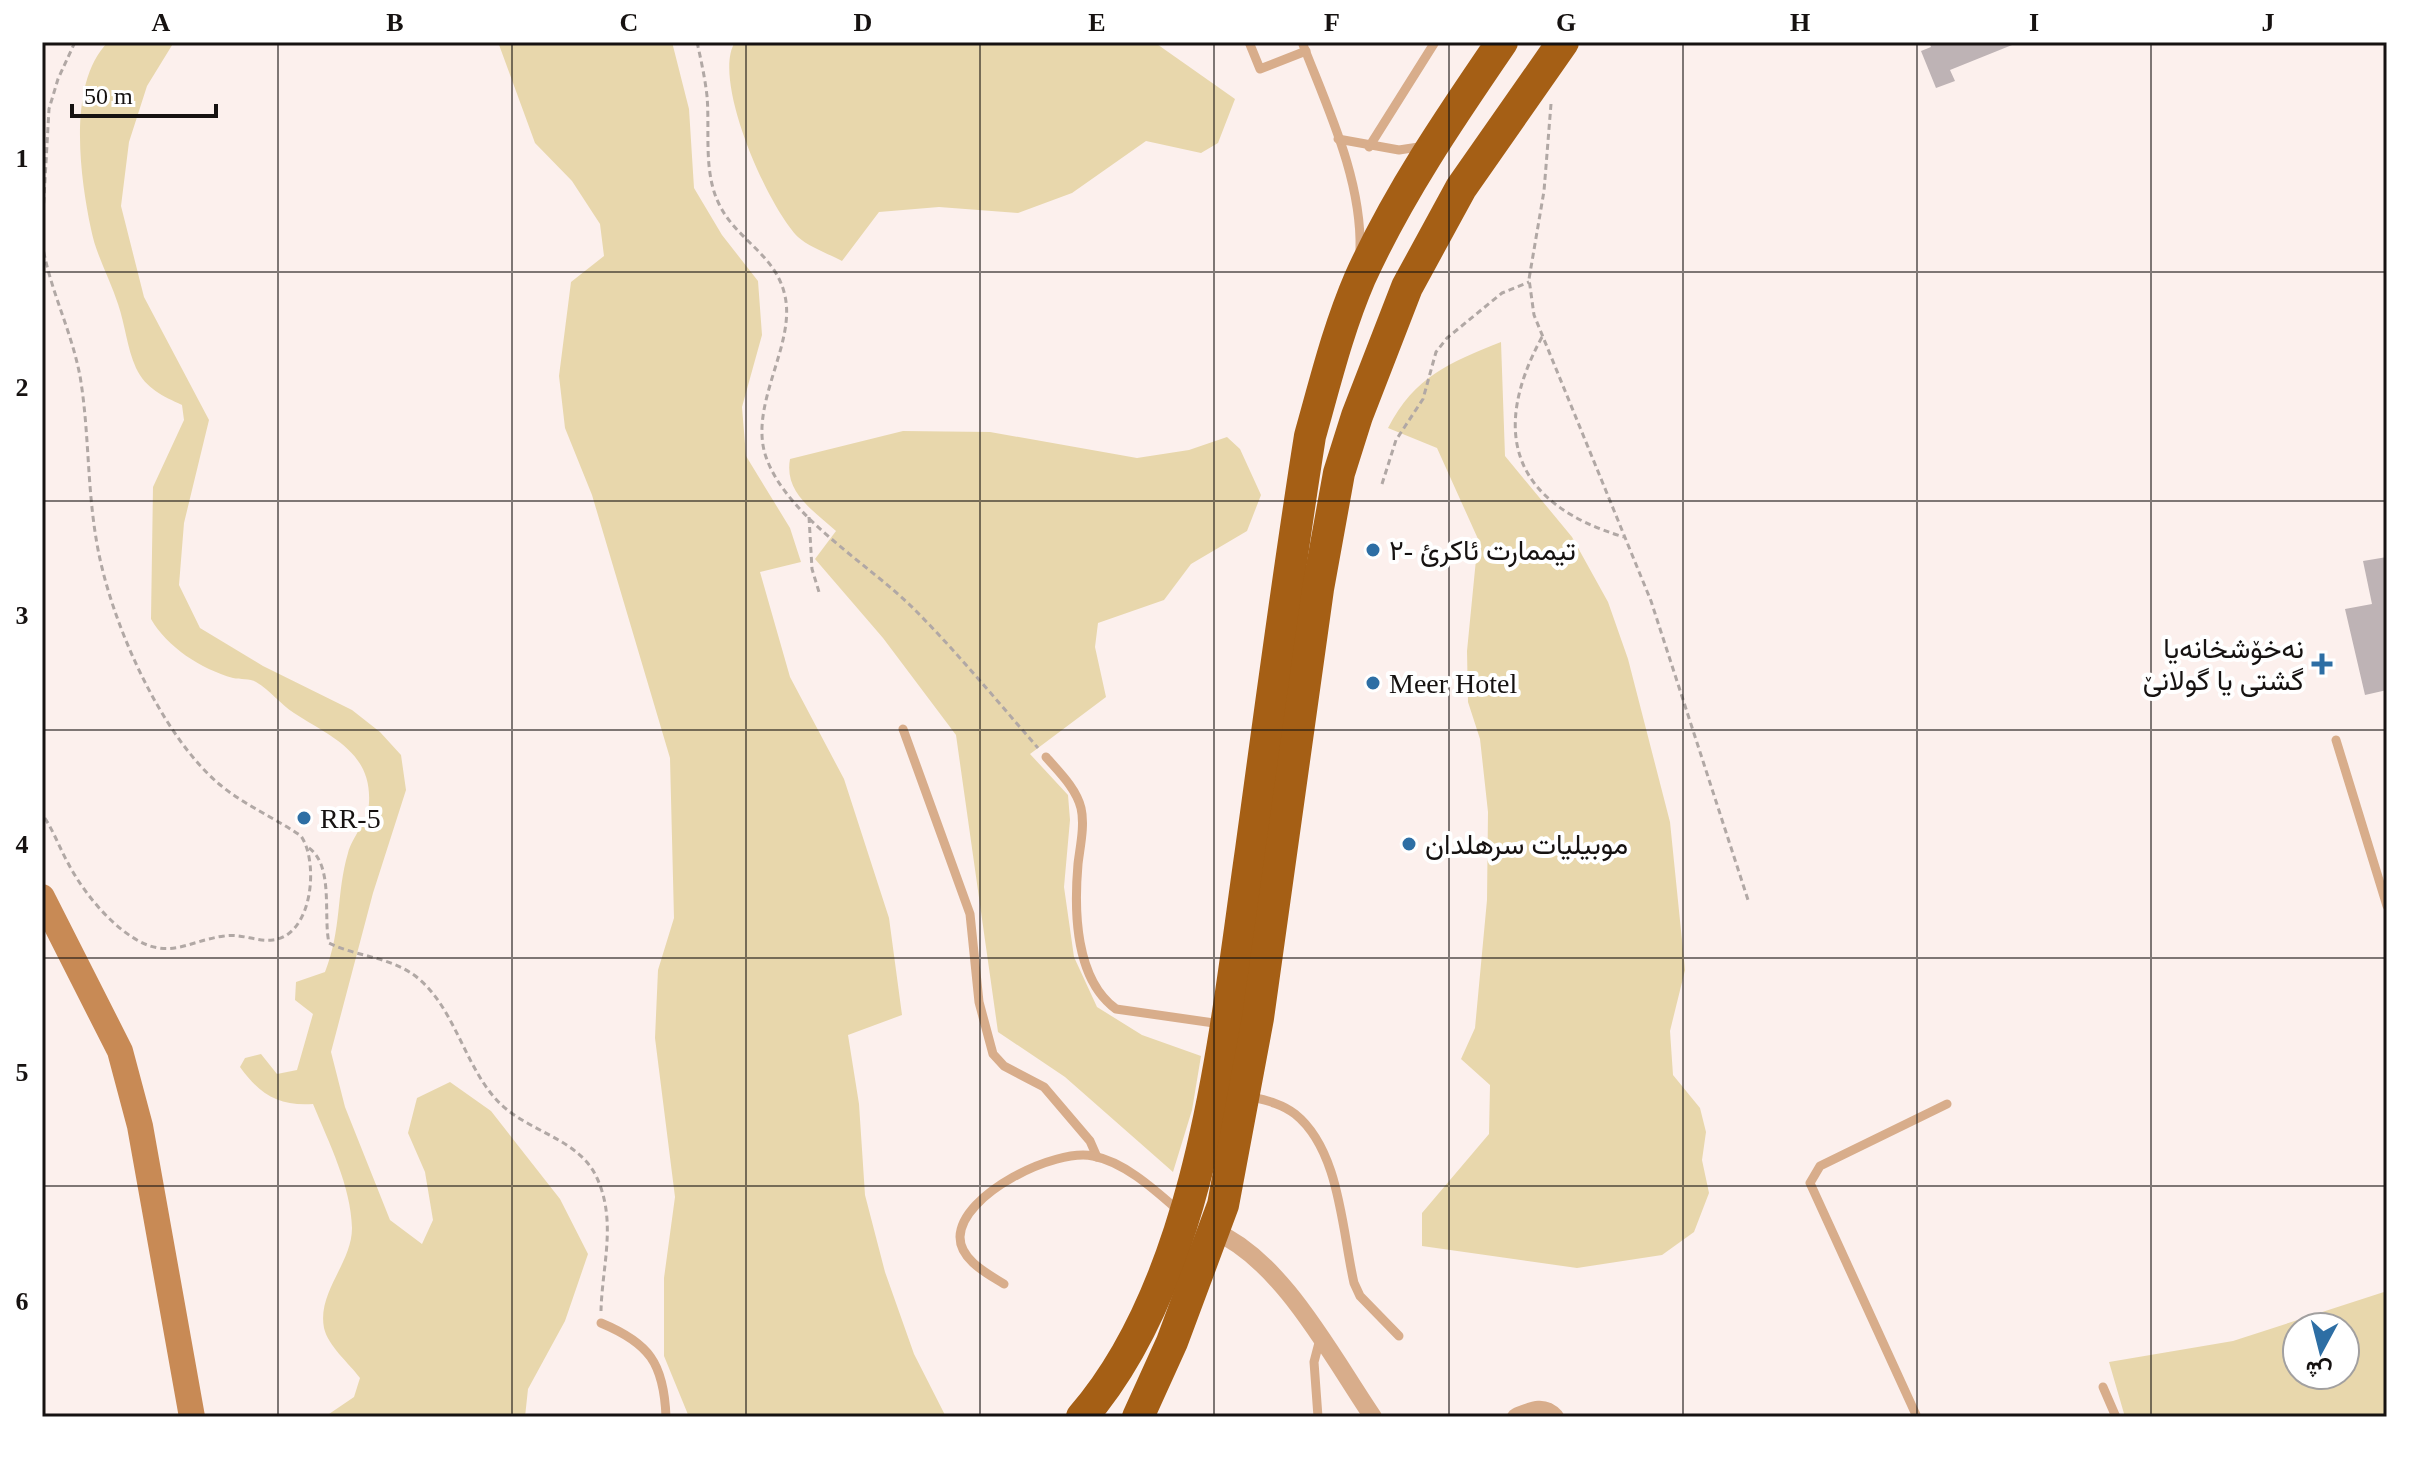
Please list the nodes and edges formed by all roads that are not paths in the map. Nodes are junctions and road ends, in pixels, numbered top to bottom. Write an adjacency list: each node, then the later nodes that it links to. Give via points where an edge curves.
1 (1249, 42): 5 (lane, via 1260,69)
2 (1435, 42): 8 (lane)
3 (1502, 42): 7 (highway)
4 (1563, 42): 16 (highway, via 1461,188 1407,287 1339,473)
5 (1304, 47): 6 (lane)
6 (1338, 139): 8 (lane); 9 (lane, via 1358,216)
7 (1432, 145): 8 (lane); 9 (highway)
8 (1369, 147)
9 (1359, 281): 15 (highway, via 1310,436)
10 (903, 729): 18 (lane, via 970,914 979,1002 993,1054 1004,1066 1044,1087 1090,1141)
11 (2336, 740): 14 (lane)
12 (1046, 757): 15 (lane, via 1078,798 1082,812 1076,894 1081,943 1091,977 1107,1002 1129,1013)
13 (42, 897): 27 (street, via 120,1051 140,1126)
14 (2387, 906)
15 (1224, 1024): 19 (highway)
16 (1245, 1095): 20 (highway); 23 (lane, via 1275,1102 1311,1130 1329,1171 1354,1283)
17 (1947, 1104): 35 (lane, via 1820,1166 1810,1183)
18 (1097, 1157): 19 (lane, via 1155,1190); 21 (lane, via 1062,1156 1039,1164 1009,1178 978,1204 960,1238 977,1267)
19 (1186, 1217): 26 (highway)
20 (1214, 1231): 24 (street, via 1250,1253 1276,1279); 30 (highway)
21 (1004, 1284)
22 (601, 1323): 28 (lane, via 638,1340 651,1355 666,1399)
23 (1399, 1336)
24 (1320, 1339): 31 (lane, via 1314,1362); 32 (street)
25 (2103, 1387): 36 (lane)
26 (1103, 1402): 29 (highway)
27 (192, 1417)
28 (666, 1417)
29 (1082, 1417)
30 (1138, 1417)
31 (1318, 1417)
32 (1373, 1417)
33 (1516, 1417): 34 (street, via 1539,1409)
34 (1555, 1417)
35 (1917, 1417)
36 (2116, 1417)

